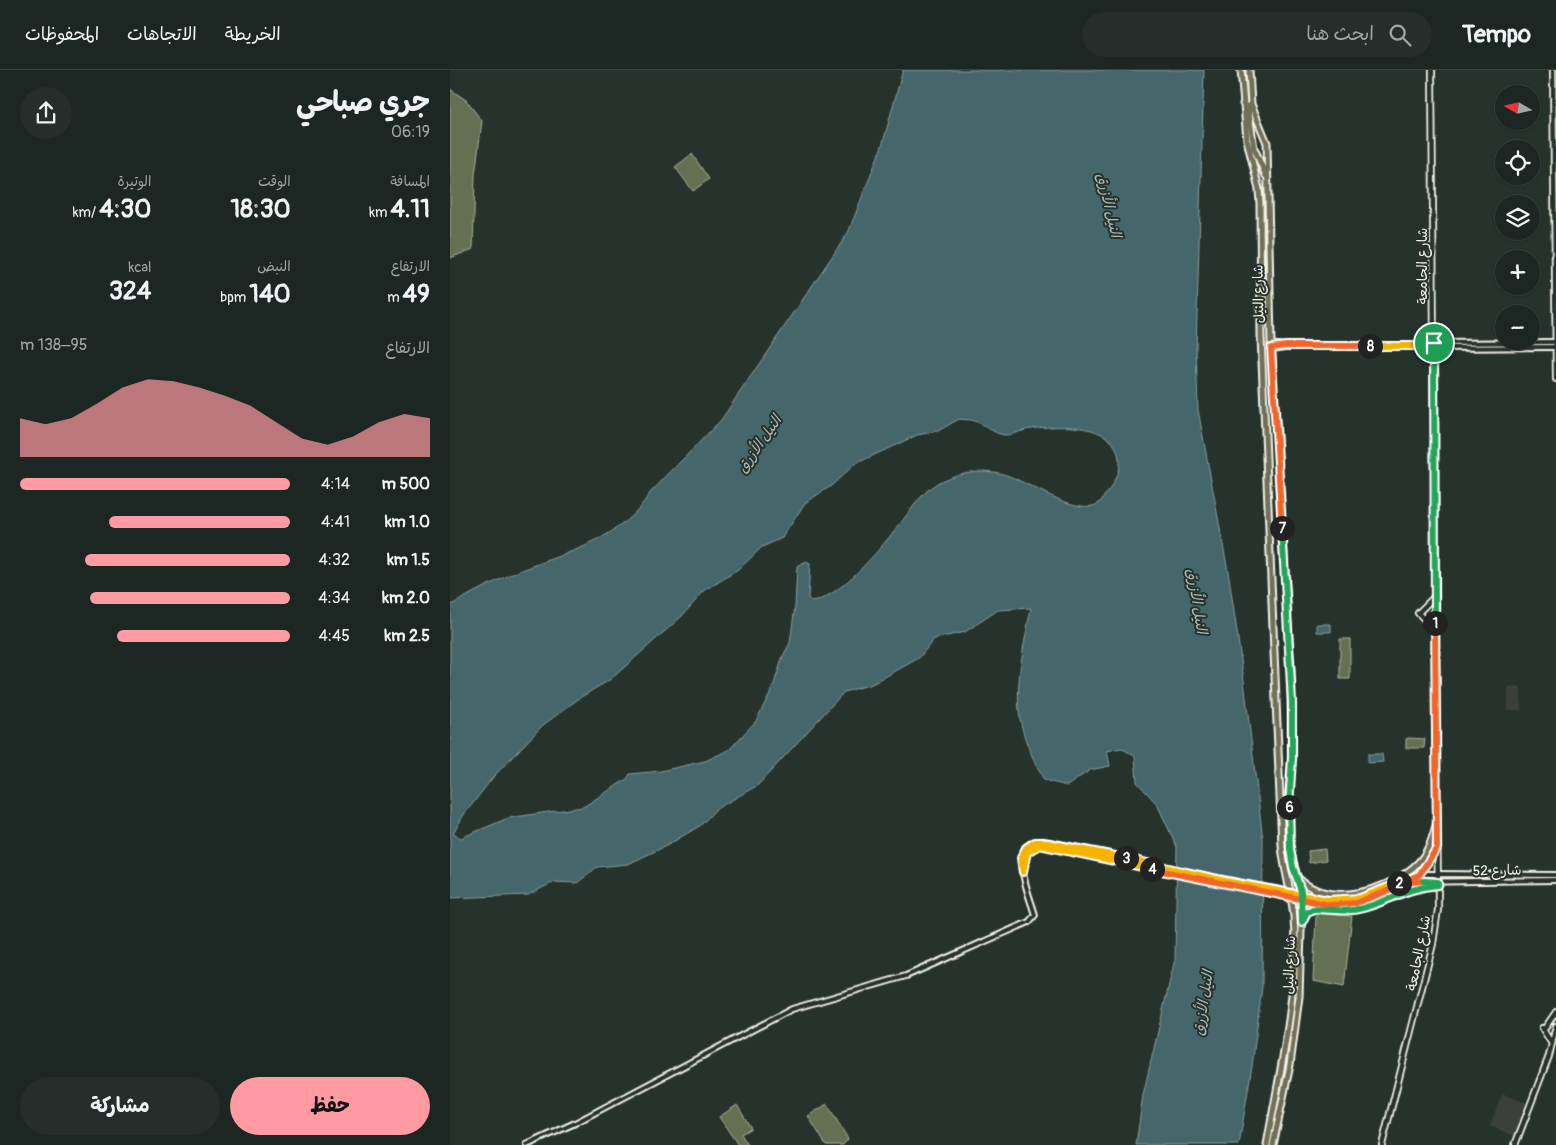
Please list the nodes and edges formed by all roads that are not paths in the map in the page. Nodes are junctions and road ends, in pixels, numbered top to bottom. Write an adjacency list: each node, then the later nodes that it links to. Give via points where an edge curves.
1 (1241, 70): 5 (main road, شارع النيل)
2 (1249, 70): 6 (main road, شارع النيل, via 1251,104 1267,143)
3 (1432, 70): 9 (main road, شارع الجامعة)
4 (1553, 70): 10 (main road)
5 (1243, 104): 6 (main road, via 1248,107 1254,148); 7 (main road, شارع النيل, via 1247,140 1259,189)
6 (1267, 182): 8 (main road, شارع النيل)
7 (1260, 291): 8 (main road, via 1265,289); 26 (main road, شارع النيل, via 1282,846 1294,916)
8 (1269, 294): 11 (main road, شارع النيل)
9 (1434, 345): 10 (street); 11 (street); 13 (main road, شارع الجامعة)
10 (1556, 345): 12 (main road)
11 (1271, 346): 18 (main road, شارع النيل, via 1291,672 1289,841)
12 (1556, 379)
13 (1434, 596): 14 (main road, شارع الجامعة); 14 (main road, via 1418,613)
14 (1435, 630): 15 (main road, شارع الجامعة)
15 (1436, 826): 16 (main road, شارع الجامعة); 17 (main road, via 1426,852)
16 (1437, 848): 19 (main road, شارع الجامعة); 21 (main road)
17 (1410, 869): 18 (main road, via 1381,885 1342,895 1317,892); 21 (street)
18 (1295, 875): 25 (main road, شارع النيل, via 1302,898)
19 (1438, 875): 20 (street, شارع 52); 21 (street, شارع 52); 24 (main road, شارع الجامعة)
20 (1556, 875)
21 (1417, 876): 23 (street)
22 (1556, 880): 24 (street, شارع 52)
23 (1410, 881): 24 (street); 33 (street, bridge, via 1360,898 1328,900 1035,842 1026,848 1021,858 1035,915 1029,922 906,976 792,1009)
24 (1438, 884): 25 (street, via 1408,889 1354,910 1313,909 1307,912); 36 (main road, شارع الجامعة, via 1433,944)
25 (1302, 922): 27 (main road, شارع النيل)
26 (1291, 996): 27 (main road); 31 (main road, شارع النيل)
27 (1299, 997): 32 (main road, شارع النيل)
28 (1556, 1012): 30 (main road, via 1544,1028)
29 (1556, 1026): 30 (main road)
30 (1552, 1046): 37 (main road)
31 (1277, 1090): 32 (main road); 34 (main road, شارع النيل)
32 (1285, 1091): 35 (main road, شارع النيل)
33 (527, 1145)
34 (1267, 1145)
35 (1273, 1145)
36 (1382, 1145)
37 (1515, 1145)

